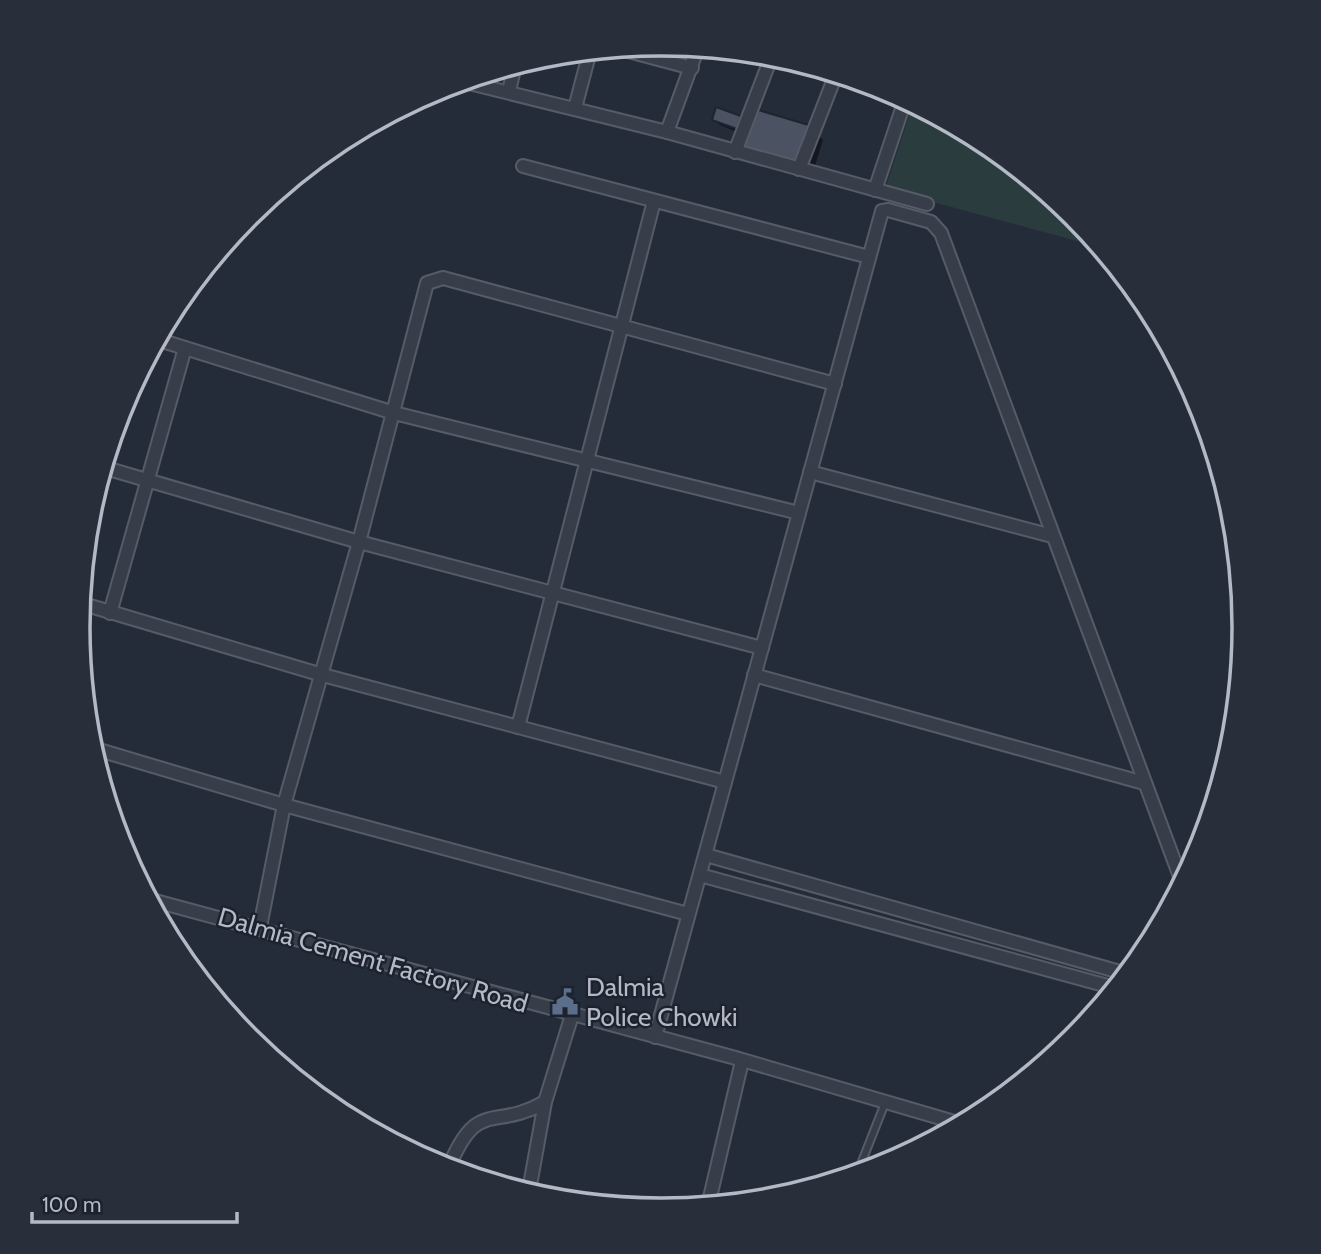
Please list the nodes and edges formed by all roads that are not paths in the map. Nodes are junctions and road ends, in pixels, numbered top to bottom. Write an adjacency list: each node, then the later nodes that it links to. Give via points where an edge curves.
1 (648, 56): 5 (street)
2 (695, 57): 5 (street)
3 (587, 61): 10 (street)
4 (768, 66): 13 (street)
5 (692, 68): 12 (street)
6 (512, 75): 9 (street)
7 (833, 83): 15 (street)
8 (480, 85): 9 (street)
9 (509, 91): 10 (street)
10 (575, 108): 12 (street)
11 (902, 110): 16 (street)
12 (667, 132): 13 (street)
13 (735, 152): 15 (street)
14 (523, 166): 17 (street)
15 (799, 169): 16 (street)
16 (875, 190): 18 (street)
17 (654, 201): 19 (street); 20 (street)
18 (927, 204)
19 (869, 257): 23 (street); 30 (street, via 882,211 938,227)
20 (621, 328): 23 (street); 24 (street, via 435,278 427,283); 25 (street)
21 (165, 342): 22 (street)
22 (185, 348): 24 (street); 28 (street)
23 (835, 384): 27 (street)
24 (394, 413): 25 (street); 31 (street)
25 (587, 461): 29 (street); 32 (street)
26 (112, 470): 28 (street)
27 (810, 472): 29 (street); 30 (street)
28 (147, 481): 31 (street); 34 (street)
29 (799, 513): 35 (street)
30 (1052, 536): 41 (street)
31 (359, 542): 32 (street); 36 (street)
32 (553, 593): 35 (street); 38 (street)
33 (91, 607): 34 (street)
34 (110, 613): 36 (street)
35 (762, 648): 37 (street)
36 (319, 674): 38 (street); 42 (street)
37 (754, 675): 40 (street); 41 (street)
38 (518, 727): 40 (street)
39 (103, 751): 42 (street)
40 (725, 782): 43 (street)
41 (1144, 783): 44 (street)
42 (284, 805): 49 (street); 50 (street)
43 (706, 855): 45 (street); 46 (street)
44 (1177, 870)
45 (700, 875): 47 (street); 49 (street)
46 (776, 875): 47 (street); 51 (street)
47 (769, 894): 52 (street)
48 (160, 902): 50 (street, Dalmia Cement Factory Road)
49 (688, 914): 54 (street)
50 (260, 927): 53 (street, Dalmia Cement Factory Road)
51 (1117, 971)
52 (1105, 985)
53 (572, 1015): 54 (street, Dalmia Cement Factory Road); 56 (street)
54 (655, 1037): 55 (street, Dalmia Cement Factory Road)
55 (742, 1060): 57 (street, Dalmia Cement Factory Road); 62 (street)
56 (545, 1102): 59 (street, via 468,1129); 61 (street)
57 (885, 1103): 58 (street, Dalmia Cement Factory Road); 60 (lane)
58 (948, 1121)
59 (453, 1159)
60 (862, 1161)
61 (530, 1183)
62 (710, 1196)

